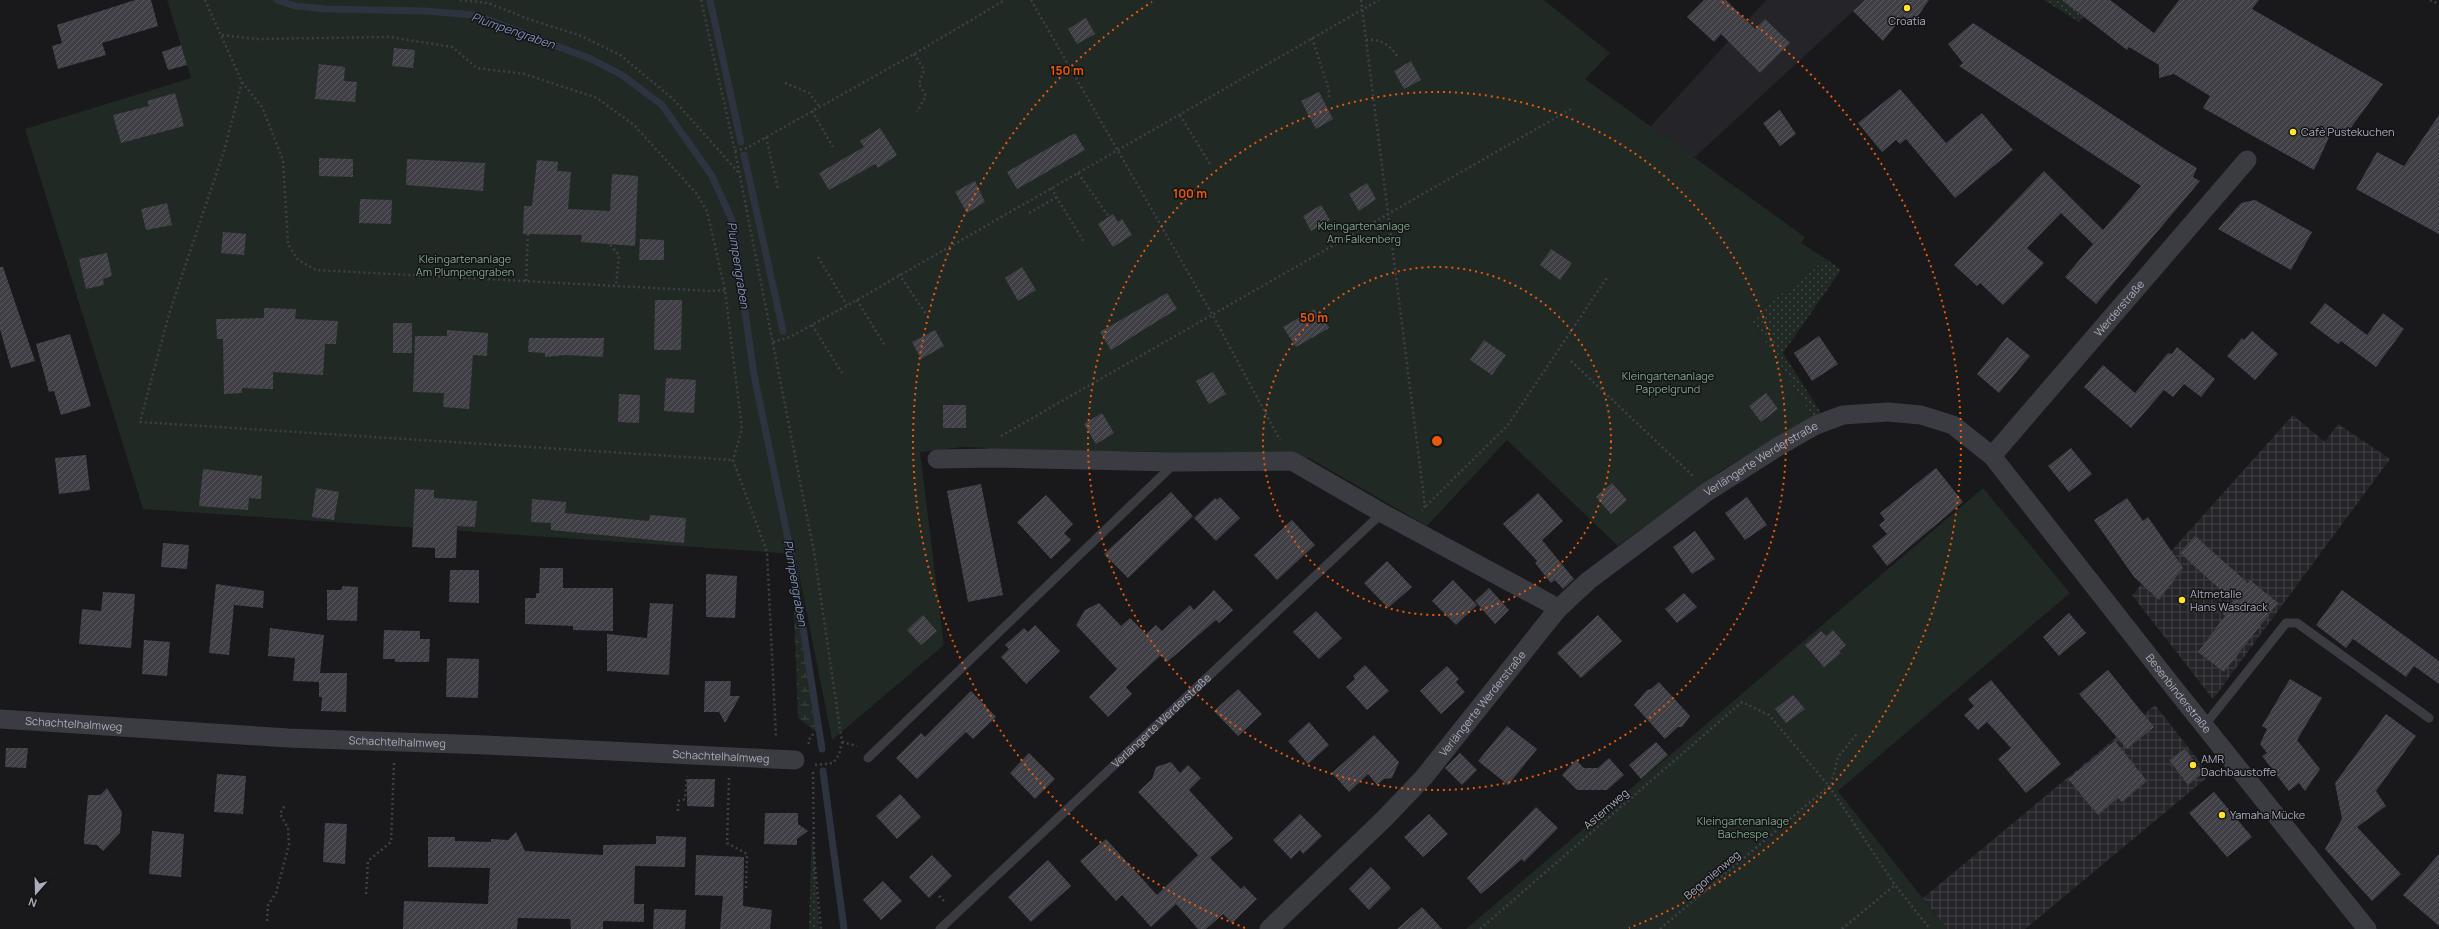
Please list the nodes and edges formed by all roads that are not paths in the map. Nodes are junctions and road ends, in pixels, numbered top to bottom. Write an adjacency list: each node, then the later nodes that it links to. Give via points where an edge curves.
1 (2247, 160): 2 (street, Werderstraße)
2 (1992, 456): 6 (street, Verlängerte Werderstraße, via 1953,425 1921,415 1888,412 1843,415 1816,425 1785,442 1707,492 1588,581); 9 (street, Besenbinderstraße)
3 (937, 460): 4 (street, via 995,458)
4 (1176, 462): 5 (street, via 1292,461); 10 (lane)
5 (1382, 513): 6 (street); 12 (lane, Verlängerte Werderstraße)
6 (1557, 610): 13 (street, Verlängerte Werderstraße, via 1424,777)
7 (2428, 718): 9 (lane, via 2297,623 2286,623)
8 (0, 719): 11 (street, Schachtelhalmweg, via 288,738)
9 (2204, 726): 14 (street, Besenbinderstraße)
10 (868, 758)
11 (786, 760)
12 (940, 929)
13 (1269, 929)
14 (2367, 929)

